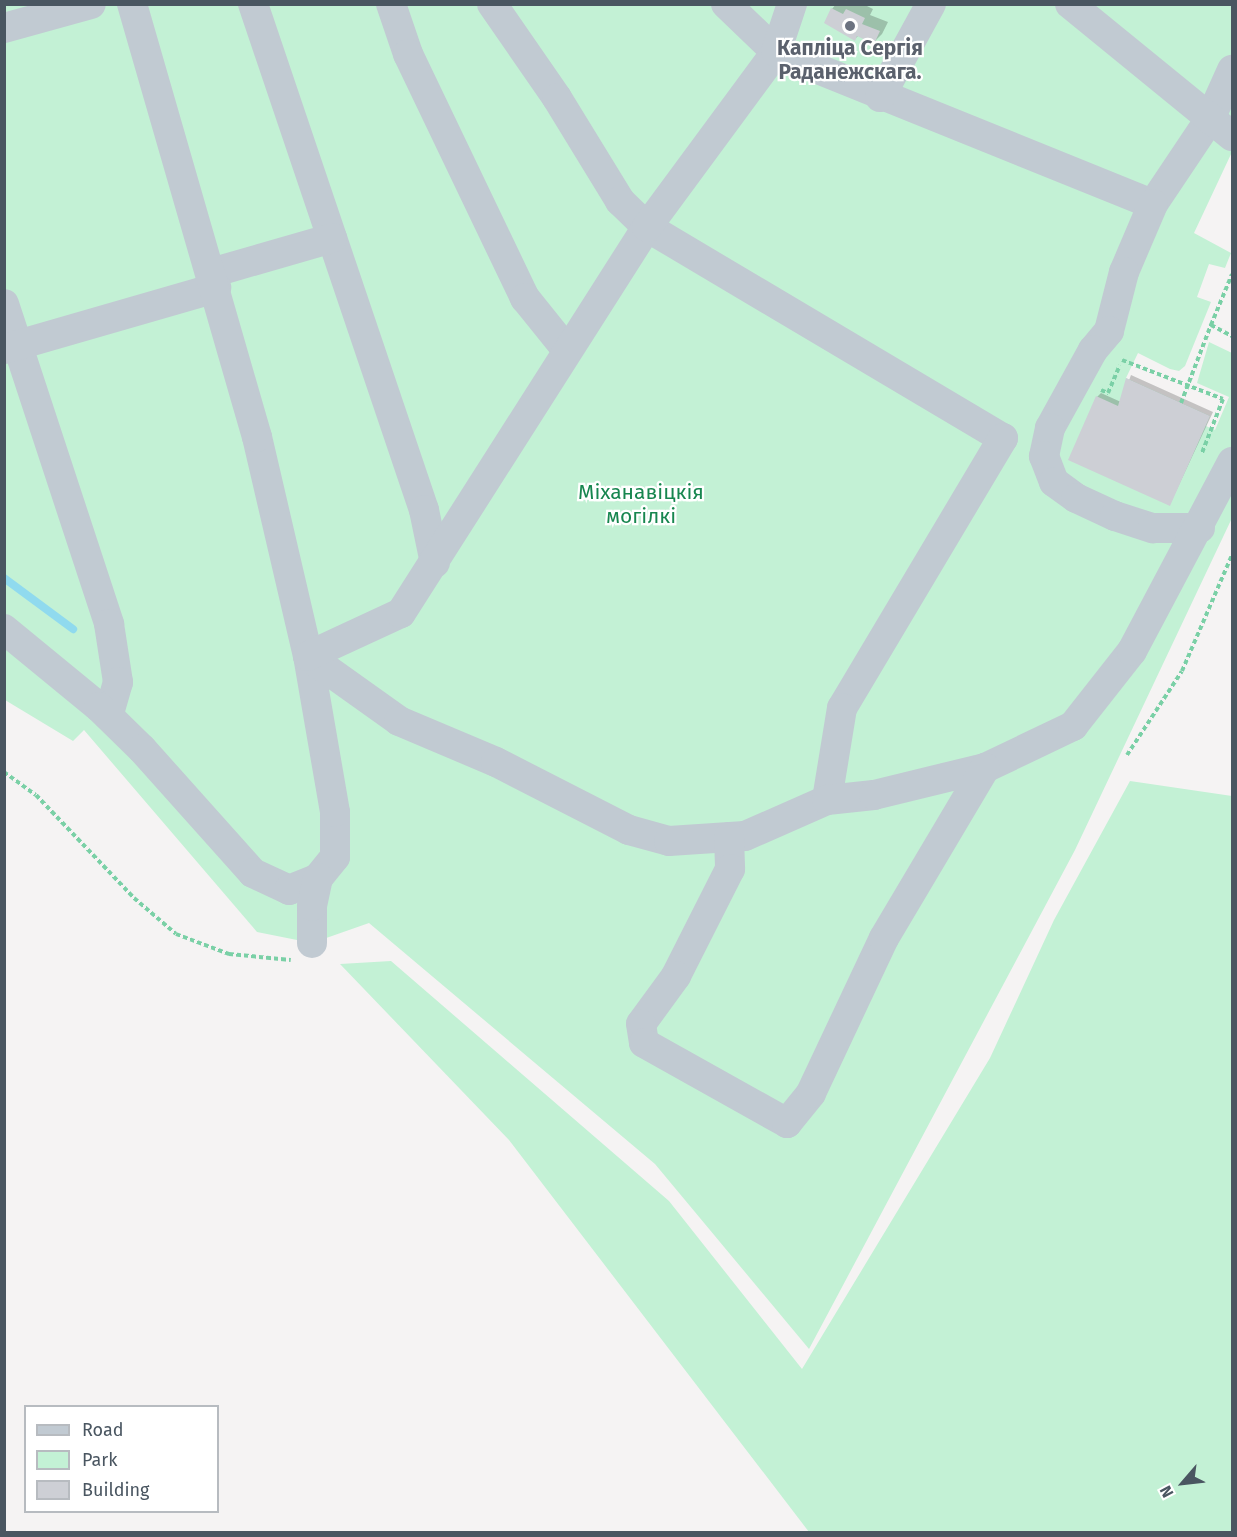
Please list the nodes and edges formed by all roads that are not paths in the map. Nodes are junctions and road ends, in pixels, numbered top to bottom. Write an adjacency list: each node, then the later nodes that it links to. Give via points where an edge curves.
1 (91, 4): 10 (lane)
2 (132, 4): 18 (lane)
3 (253, 4): 17 (lane)
4 (391, 4): 21 (lane, via 408,54 525,298)
5 (492, 4): 16 (lane, via 557,98 620,201)
6 (726, 4): 11 (lane)
7 (792, 4): 11 (lane)
8 (931, 4): 13 (lane)
9 (1070, 4): 14 (lane)
10 (4, 28)
11 (776, 52): 13 (lane); 16 (lane)
12 (1233, 70): 14 (lane)
13 (880, 97): 15 (lane)
14 (1221, 128): 15 (lane)
15 (1153, 204): 23 (lane, via 1124,272 1109,331 1093,350 1050,428 1044,456 1054,482 1076,498 1153,528)
16 (647, 227): 21 (lane); 29 (lane, via 1003,438 842,708)
17 (332, 238): 18 (lane); 24 (lane, via 423,510)
18 (213, 280): 20 (lane); 26 (lane, via 257,437)
19 (4, 304): 20 (lane)
20 (12, 346): 27 (lane, via 109,624 118,682)
21 (566, 350): 24 (lane)
22 (1233, 462): 23 (lane)
23 (1200, 528): 28 (lane, via 1132,651 1073,726)
24 (435, 563): 26 (lane, via 401,614)
25 (4, 628): 27 (lane)
26 (308, 656): 30 (lane, via 399,721 496,762 629,830 669,841); 31 (lane, via 335,812 335,857)
27 (108, 716): 31 (lane, via 253,873 289,890)
28 (986, 768): 29 (lane, via 874,795); 30 (lane, via 884,938 811,1094 787,1123 644,1043 641,1024 676,976 730,868)
29 (827, 800): 30 (lane, via 745,836)
30 (729, 837)
31 (318, 878): 32 (lane)
32 (304, 952)

